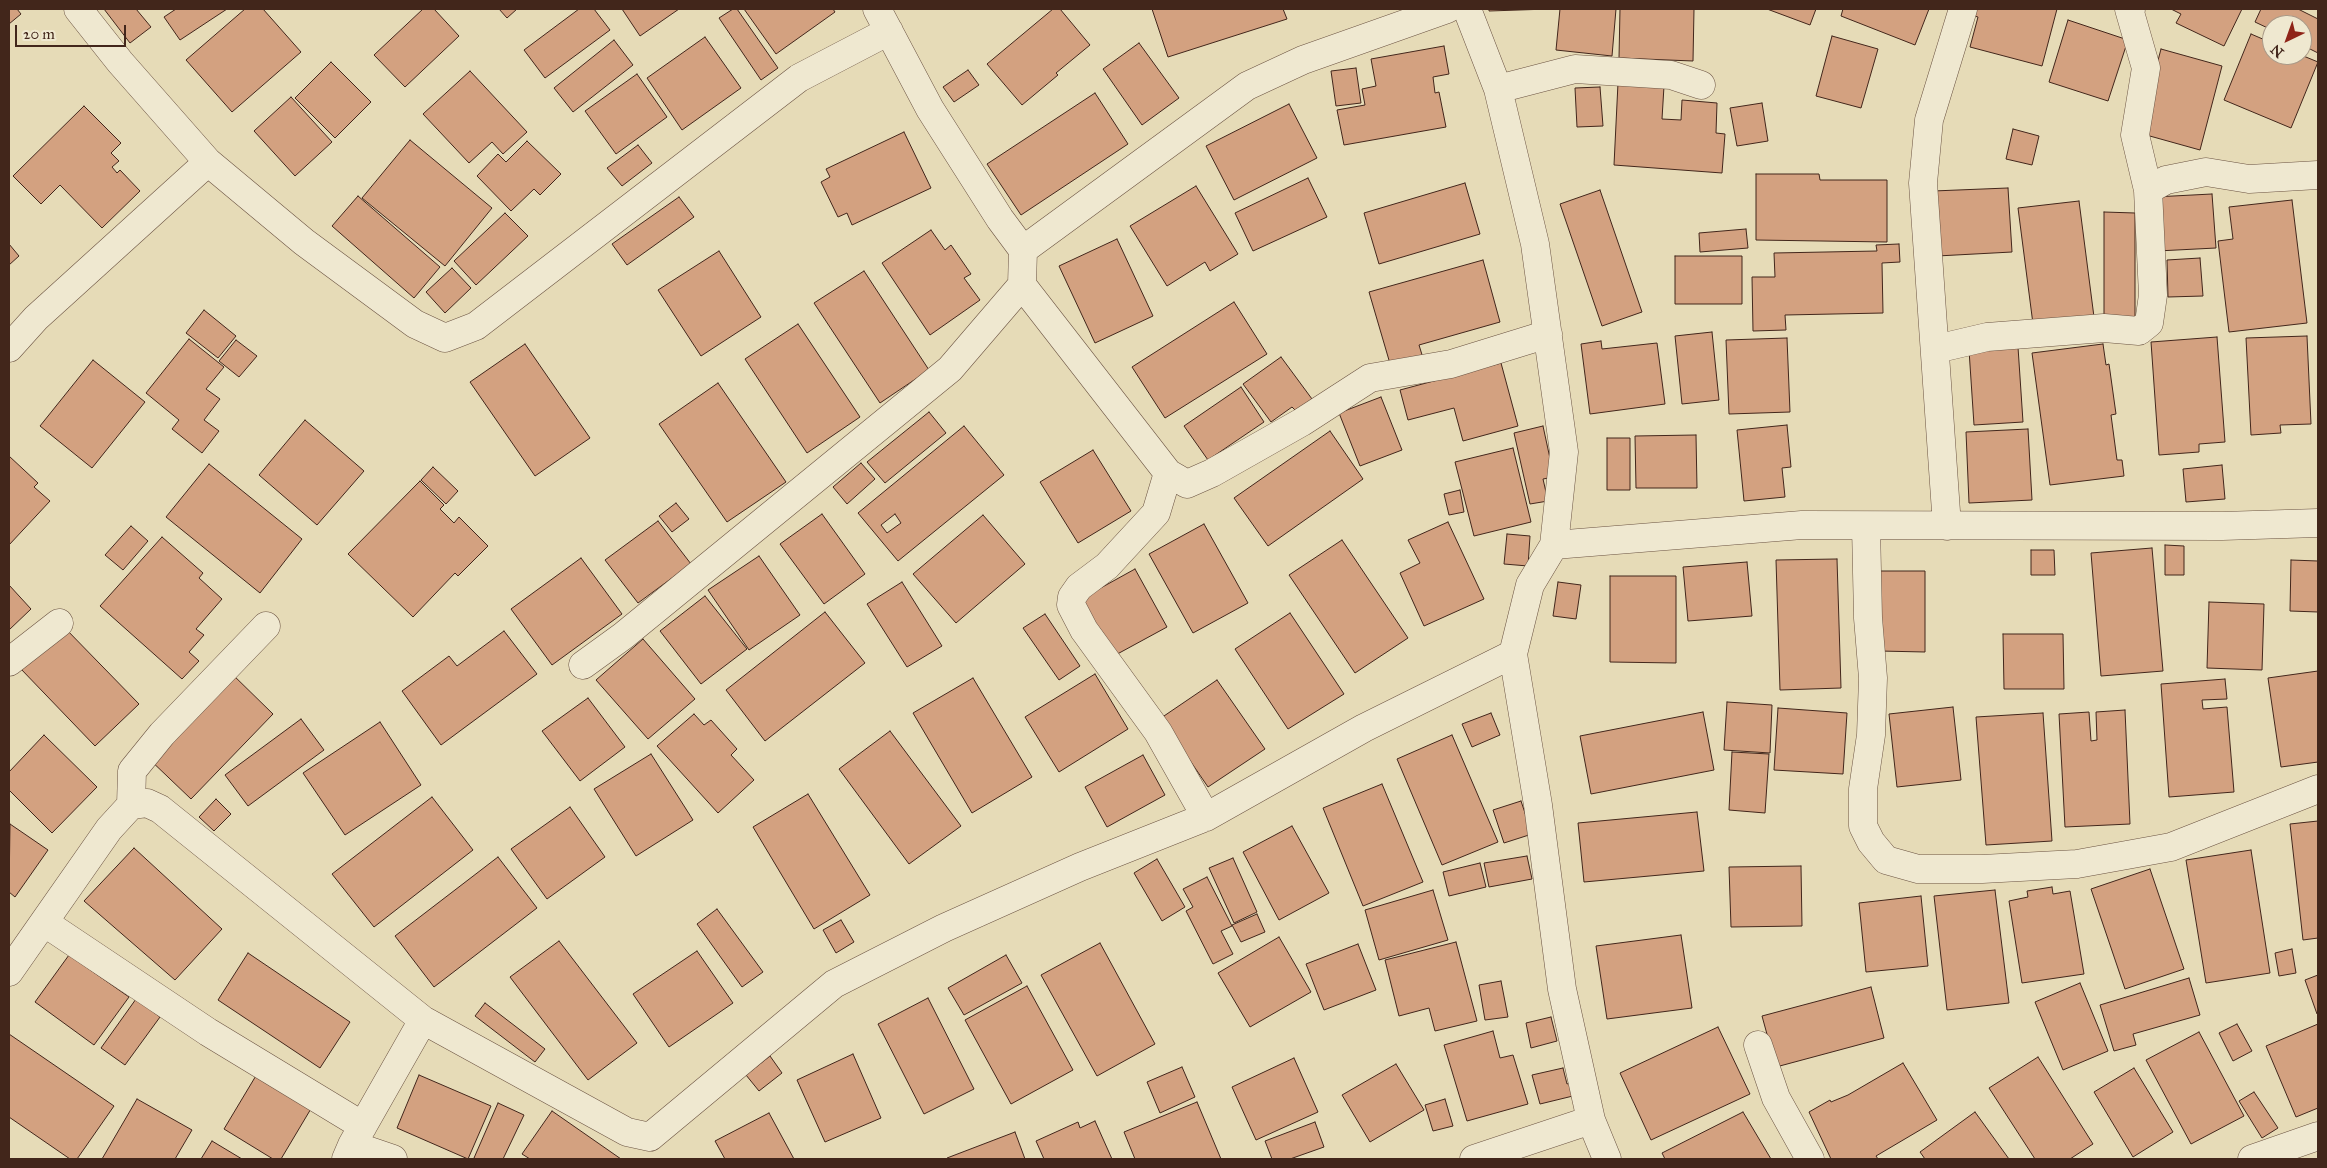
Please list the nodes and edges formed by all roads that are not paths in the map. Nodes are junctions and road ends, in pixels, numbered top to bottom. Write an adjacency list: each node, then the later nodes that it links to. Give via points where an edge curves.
1 (78, 9): 9 (street)
2 (1447, 9): 12 (street, via 1303,60 1247,86)
3 (1467, 9): 8 (street)
4 (1963, 9): 16 (street, via 1928,120 1923,183)
5 (2129, 9): 11 (street, via 2146,68 2135,135)
6 (883, 20): 9 (street, via 799,78 476,326 445,338 414,324 304,242); 12 (street, via 930,110)
7 (1701, 85): 8 (street, via 1672,75 1575,70)
8 (1498, 89): 14 (street, via 1535,244)
9 (208, 162): 15 (street, via 36,318)
10 (2318, 174): 11 (street, via 2249,179 2206,172 2166,180)
11 (2148, 190): 16 (street, via 2152,295 2149,323 2139,330 2104,328 1986,337)
12 (1023, 250): 13 (street)
13 (1022, 285): 17 (street); 26 (street, via 950,369 623,636)
14 (1548, 334): 17 (street, via 1451,364 1370,378 1302,422 1212,473 1188,484); 21 (street, via 1564,452)
15 (9, 348)
16 (1936, 349): 20 (street)
17 (1168, 473): 29 (street, via 1156,513 1107,566 1079,587 1071,605 1084,630 1158,732)
18 (2318, 522): 20 (street, via 2222,526)
19 (1866, 526): 20 (street); 21 (street, via 1802,525); 27 (street, via 1868,618 1874,678 1871,735 1863,789 1863,826 1886,860 1918,869 2077,864 2170,847)
20 (1947, 526)
21 (1554, 545): 24 (street, via 1530,585)
22 (58, 623): 25 (street)
23 (266, 626): 28 (street, via 162,734 132,771)
24 (1512, 654): 29 (street, via 1364,728); 34 (street, via 1538,805 1562,989)
25 (9, 662)
26 (583, 665)
27 (2318, 789)
28 (131, 805): 30 (street, via 109,829); 32 (street, via 147,803 160,809)
29 (1206, 817): 32 (street, via 1080,867 944,928 834,984 650,1137 628,1132)
30 (45, 923): 31 (street); 36 (street, via 208,1032)
31 (10, 967)
32 (423, 1020): 36 (street)
33 (1758, 1045): 40 (street, via 1776,1098)
34 (1591, 1120): 38 (street); 39 (street)
35 (2318, 1136): 41 (street)
36 (353, 1143): 37 (street)
37 (393, 1159)
38 (1474, 1159)
39 (1607, 1159)
40 (1810, 1159)
41 (2252, 1159)

